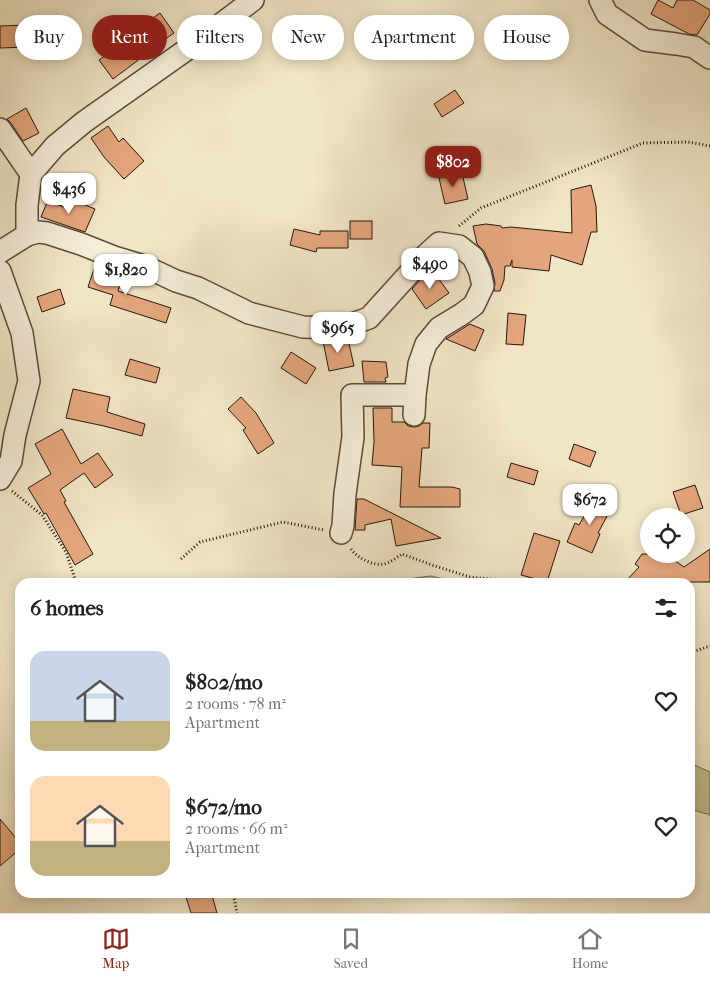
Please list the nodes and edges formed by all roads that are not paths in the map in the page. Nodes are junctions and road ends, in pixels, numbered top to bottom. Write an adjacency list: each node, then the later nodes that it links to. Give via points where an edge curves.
1 (253, 0): 5 (street, via 84,122 55,146)
2 (600, 0): 3 (street, via 607,14 645,40 694,47)
3 (710, 58)
4 (0, 129): 5 (street)
5 (31, 174): 6 (street)
6 (27, 235): 7 (street); 10 (street, via 47,233 81,244 198,288 250,314 303,327 341,328 369,318 439,243 459,246 472,257 483,286 474,305 439,328 426,344 418,364 414,405 352,395 353,437)
7 (0, 252)
8 (0, 271): 9 (street, via 22,333 29,381)
9 (4, 482)
10 (341, 533)

